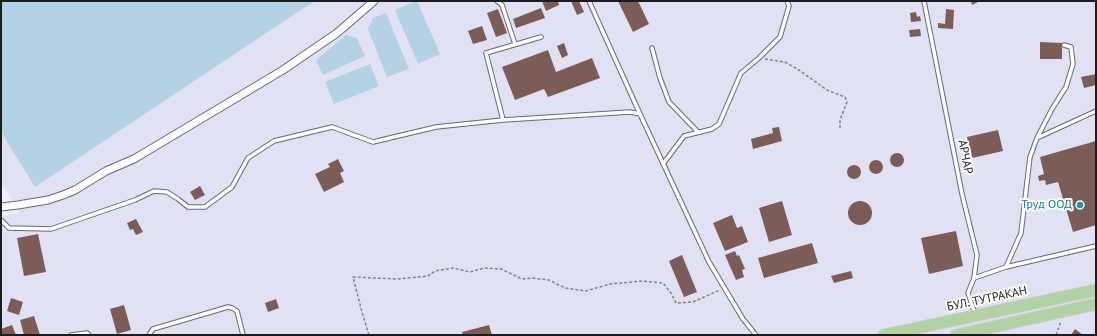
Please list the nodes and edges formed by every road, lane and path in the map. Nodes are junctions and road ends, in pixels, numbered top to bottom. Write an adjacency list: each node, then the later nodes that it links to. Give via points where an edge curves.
1 (374, 1): 18 (street, via 337,32 283,70 134,158 106,170 63,195 48,200)
2 (497, 1): 7 (lane, via 502,5)
3 (589, 1): 12 (lane)
4 (787, 1): 10 (lane, via 789,6 780,37)
5 (924, 1): 22 (lane, АРЧАР, via 962,194 977,255)
6 (541, 37): 7 (lane)
7 (516, 44): 13 (lane, via 486,53)
8 (1064, 45): 16 (lane, via 1071,47 1073,64 1066,87)
9 (652, 48): 15 (lane, via 669,102)
10 (759, 58): 14 (path, via 784,62 827,90 845,97 847,102 840,120); 15 (lane, via 741,72 719,124 712,129)
11 (1096, 111): 16 (lane)
12 (640, 114): 13 (lane, via 630,112); 17 (lane)
13 (503, 120): 19 (lane, via 436,127 373,142 332,127 274,141 248,158 232,187 205,207 188,207 167,192 154,191 51,229 9,228)
14 (840, 128)
15 (698, 132): 17 (lane, via 684,136)
16 (1037, 138): 21 (lane, via 1030,157 1021,233)
17 (663, 164): 23 (lane)
18 (1, 206)
19 (1, 220)
20 (1096, 246): 21 (lane)
21 (1006, 268): 22 (lane)
22 (974, 278): 27 (lane, АРЧАР, via 968,293)
23 (723, 288): 34 (path, via 693,302 676,303 663,283 642,281 610,284 586,291 565,288 549,280 522,279 502,269 484,268 470,272 453,268 435,271 428,276 397,279 353,277); 35 (lane)
24 (1096, 290): 27 (main road, БУЛ. ТУТРАКАН)
25 (1096, 304): 26 (main road)
26 (1064, 311): 29 (main road); 38 (path)
27 (975, 315): 28 (main road, БУЛ. ТУТРАКАН)
28 (907, 332): 36 (main road, БУЛ. ТУТРАКАН)
29 (978, 333): 37 (main road)
30 (71, 335): 31 (lane)
31 (89, 335)
32 (150, 335): 33 (lane, via 153,330 228,307 237,310)
33 (244, 335)
34 (369, 335)
35 (756, 335)
36 (884, 335)
37 (956, 335)
38 (1056, 335)

